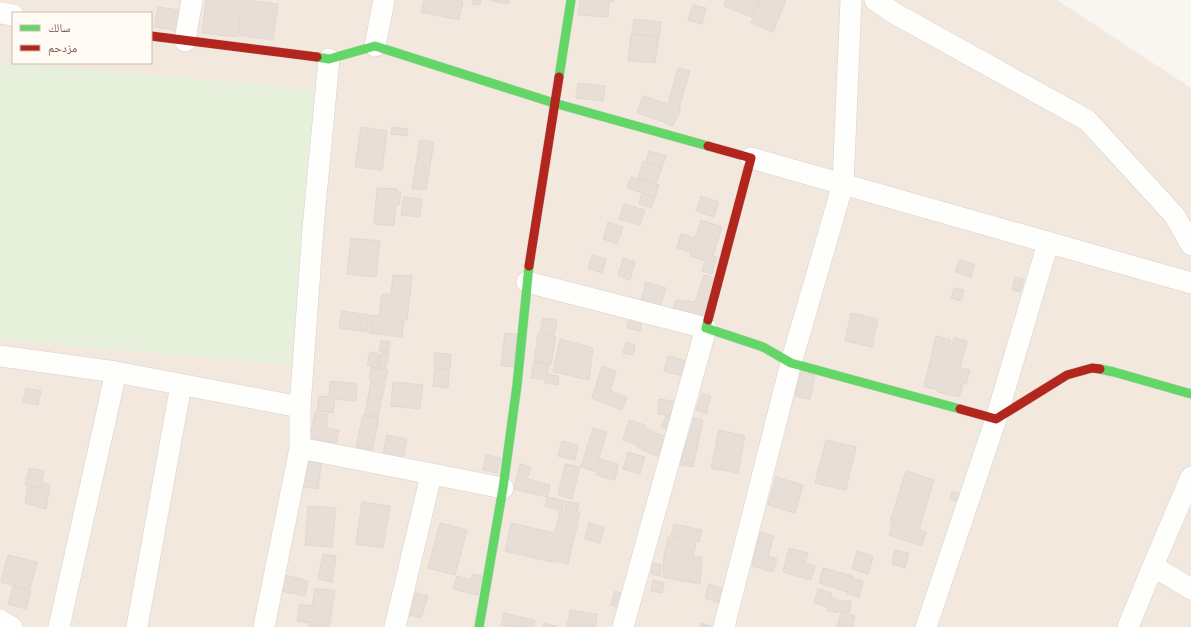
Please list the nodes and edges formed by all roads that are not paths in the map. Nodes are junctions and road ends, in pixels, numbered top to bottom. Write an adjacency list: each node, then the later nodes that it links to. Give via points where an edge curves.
1 (192, 0): 9 (street)
2 (384, 0): 10 (street)
3 (571, 0): 12 (street)
4 (851, 0): 14 (street)
5 (875, 0): 16 (street, via 1087,120 1175,216)
6 (0, 13): 7 (street)
7 (12, 15)
8 (152, 36): 9 (street)
9 (185, 41): 11 (street)
10 (375, 46): 11 (street); 12 (street)
11 (329, 59): 25 (street, via 312,228)
12 (554, 103): 13 (street); 17 (street)
13 (751, 158): 14 (street); 19 (street)
14 (843, 184): 15 (street); 21 (street)
15 (1048, 243): 18 (street); 26 (street)
16 (1191, 245)
17 (527, 282): 19 (street); 30 (street)
18 (1191, 283)
19 (706, 328): 21 (street, via 763,346); 40 (street)
20 (0, 356): 22 (street)
21 (791, 363): 26 (street); 41 (street)
22 (116, 372): 23 (street); 35 (street)
23 (181, 384): 25 (street); 36 (street)
24 (1191, 394): 26 (street, via 1092,368 1067,375)
25 (300, 407): 27 (street)
26 (996, 419): 42 (street)
27 (300, 448): 28 (street); 37 (street)
28 (431, 474): 30 (street); 38 (street)
29 (1191, 477): 31 (street)
30 (503, 488): 39 (street)
31 (1153, 566): 32 (street); 43 (street)
32 (1191, 589)
33 (0, 620): 34 (street)
34 (12, 627)
35 (59, 627)
36 (137, 627)
37 (264, 627)
38 (395, 627)
39 (479, 627)
40 (623, 627)
41 (724, 627)
42 (926, 627)
43 (1128, 627)

